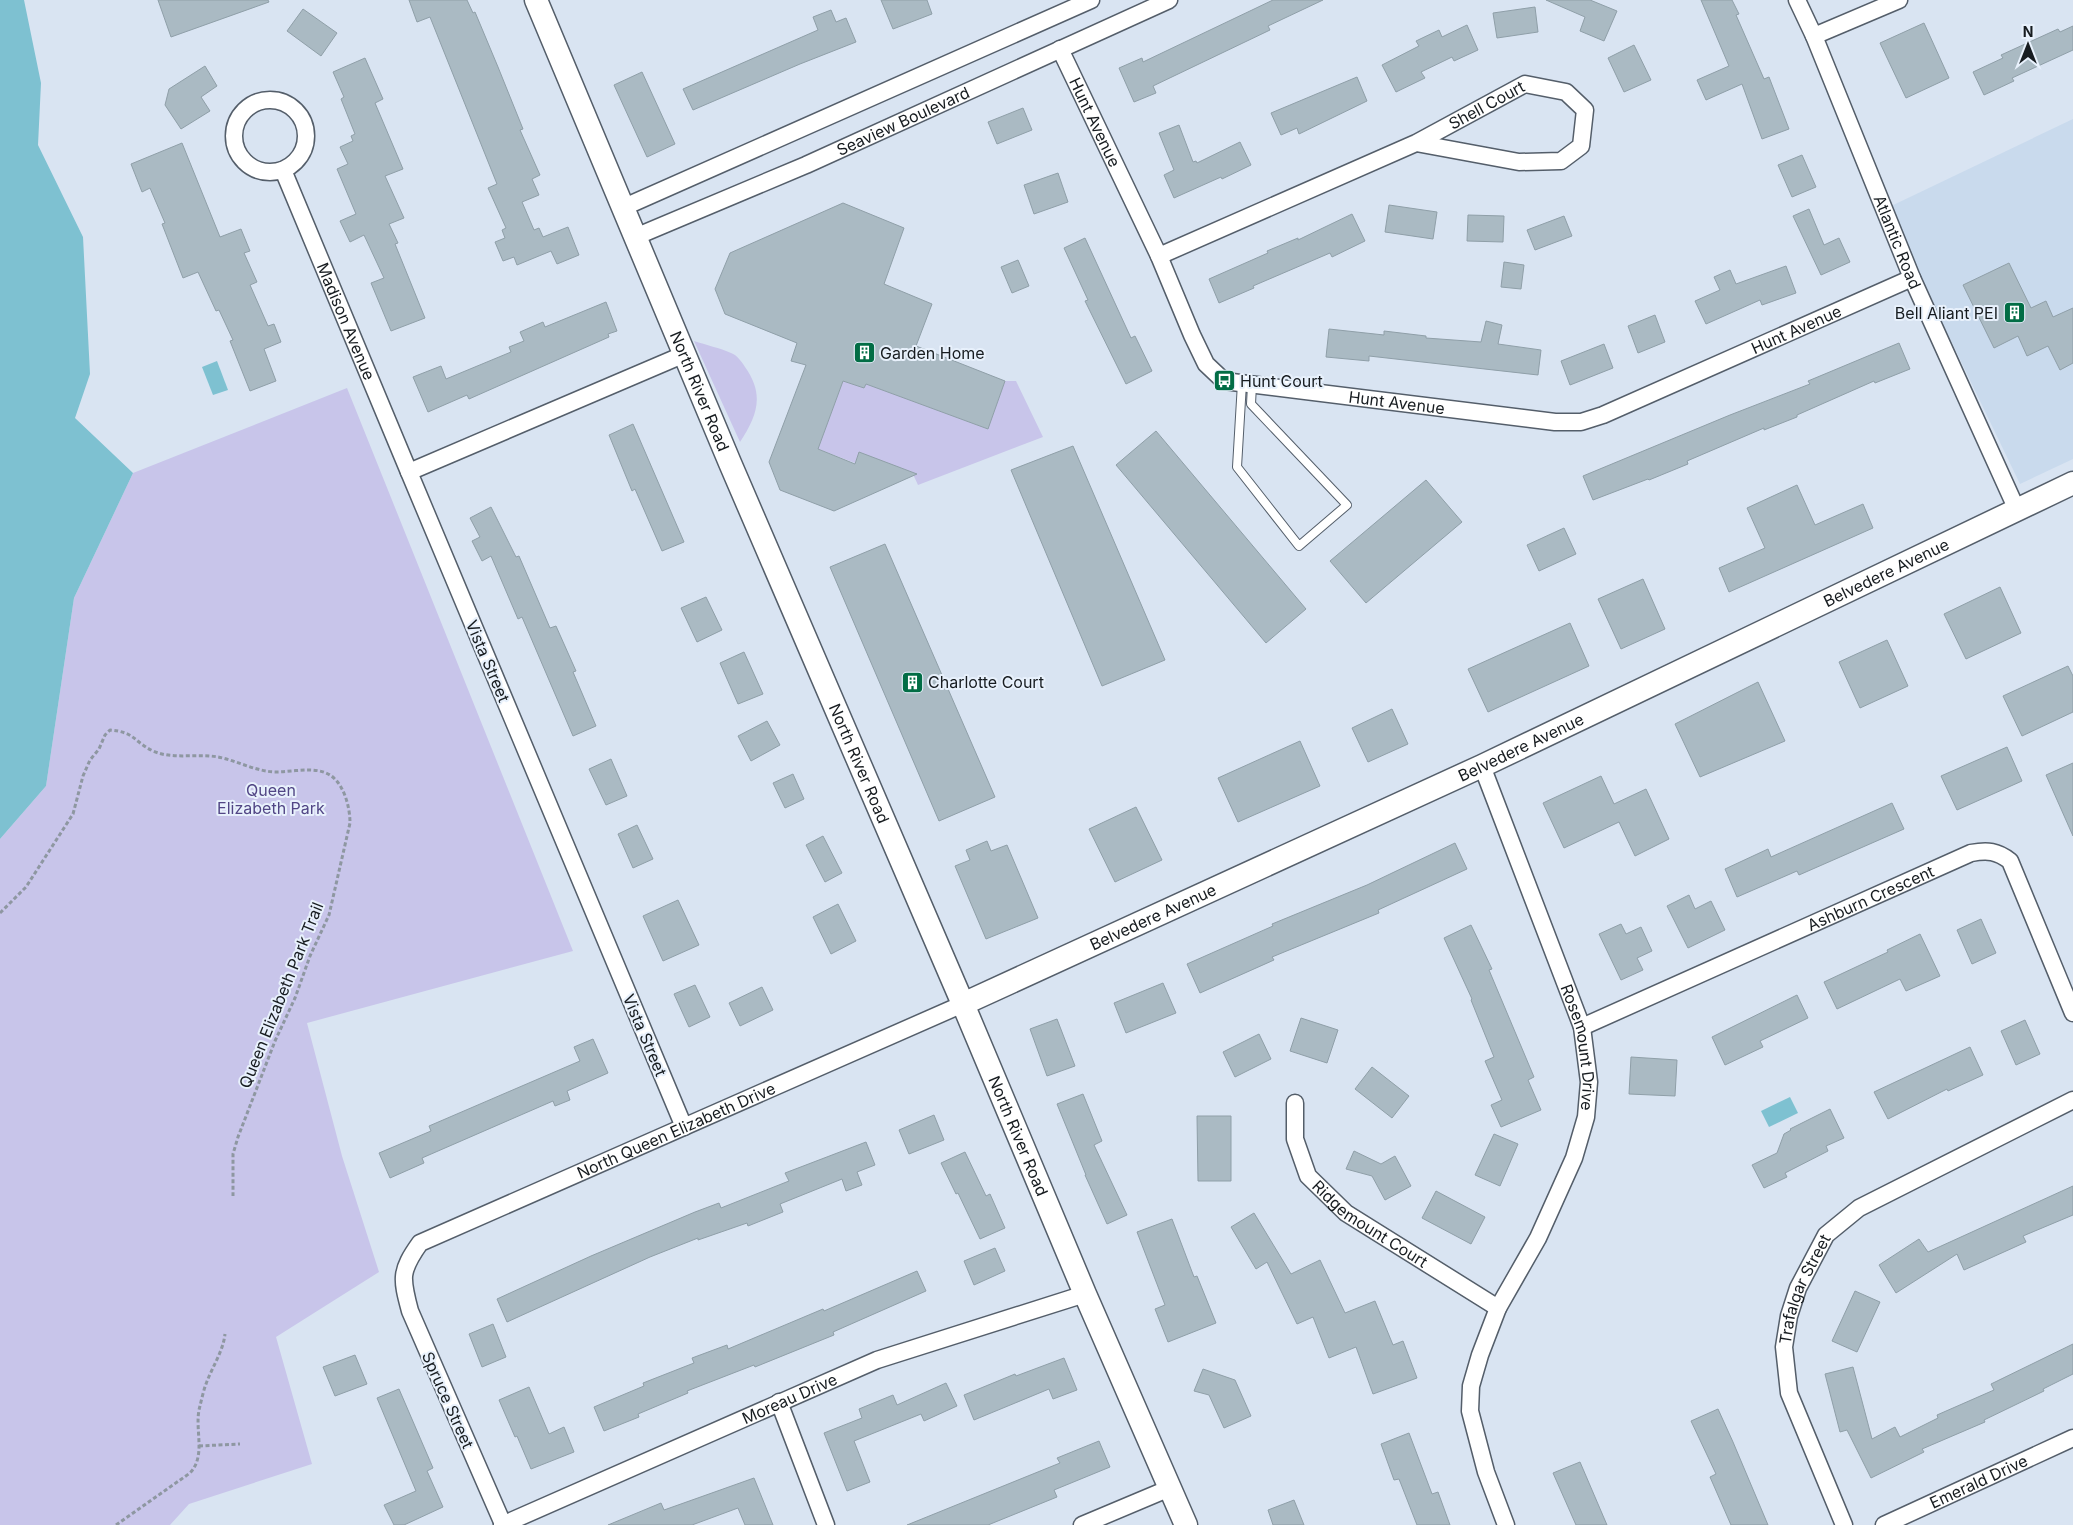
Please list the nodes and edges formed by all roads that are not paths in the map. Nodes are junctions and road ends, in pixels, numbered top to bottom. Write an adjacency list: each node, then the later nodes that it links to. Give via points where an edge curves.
1 (536, 0): 10 (main road, North River Road)
2 (1092, 0): 10 (street)
3 (1169, 0): 7 (street, Seaview Boulevard)
4 (1797, 0): 6 (street, Atlantic Road)
5 (1899, 0): 6 (street)
6 (1814, 36): 13 (street, Atlantic Road)
7 (1060, 49): 11 (street, Seaview Boulevard, via 806,165); 12 (street, Hunt Avenue)
8 (1416, 143): 8 (street, Shell Court, via 1519,162 1561,162 1582,146 1585,110 1566,92 1525,84); 12 (street, Shell Court)
9 (284, 170): 9 (street, via 294,164 303,150 306,132 303,121 287,104 264,101 253,105 237,122 234,134 238,152 249,166 260,171); 16 (street, Madison Avenue)
10 (622, 208): 11 (main road, North River Road)
11 (636, 237): 14 (main road, North River Road)
12 (1159, 256): 15 (street, Hunt Avenue, via 1206,364 1224,381)
13 (1912, 278): 15 (street, Hunt Avenue, via 1603,416 1581,422 1555,422); 18 (street, Atlantic Road)
14 (685, 354): 16 (street); 20 (main road, North River Road)
15 (1247, 384): 15 (lane, via 1237,467 1299,546 1347,505 1251,404)
16 (409, 472): 25 (street, Vista Street)
17 (2073, 483): 18 (main road, Belvedere Avenue)
18 (2017, 510): 19 (main road, Belvedere Avenue)
19 (1482, 766): 20 (main road, Belvedere Avenue); 22 (street, Rosemount Drive)
20 (963, 1004): 25 (street, North Queen Elizabeth Drive); 27 (main road, North River Road)
21 (2073, 1013): 22 (street, Ashburn Crescent, via 2010,861 2000,853 1987,850 1971,853)
22 (1582, 1027): 28 (street, Rosemount Drive, via 1589,1082 1586,1118 1574,1158 1538,1238)
23 (2073, 1100): 37 (street, Trafalgar Street, via 1859,1208 1826,1235 1812,1260 1789,1316 1784,1347 1789,1393)
24 (1295, 1103): 28 (street, Ridgemount Court, via 1295,1139 1308,1176 1324,1194 1346,1214)
25 (684, 1127): 26 (street, North Queen Elizabeth Drive, via 420,1243)
26 (403, 1272): 32 (street, Spruce Street, via 410,1311)
27 (1084, 1294): 29 (street, Moreau Drive, via 877,1360); 31 (main road, North River Road)
28 (1498, 1308): 36 (street, Rosemount Drive, via 1470,1386 1470,1411 1486,1472)
29 (779, 1402): 32 (street, Moreau Drive); 33 (street)
30 (2073, 1438): 38 (street, Emerald Drive)
31 (1170, 1488): 34 (street); 35 (main road, North River Road)
32 (502, 1525)
33 (826, 1525)
34 (1082, 1525)
35 (1186, 1525)
36 (1506, 1525)
37 (1844, 1525)
38 (1884, 1525)

